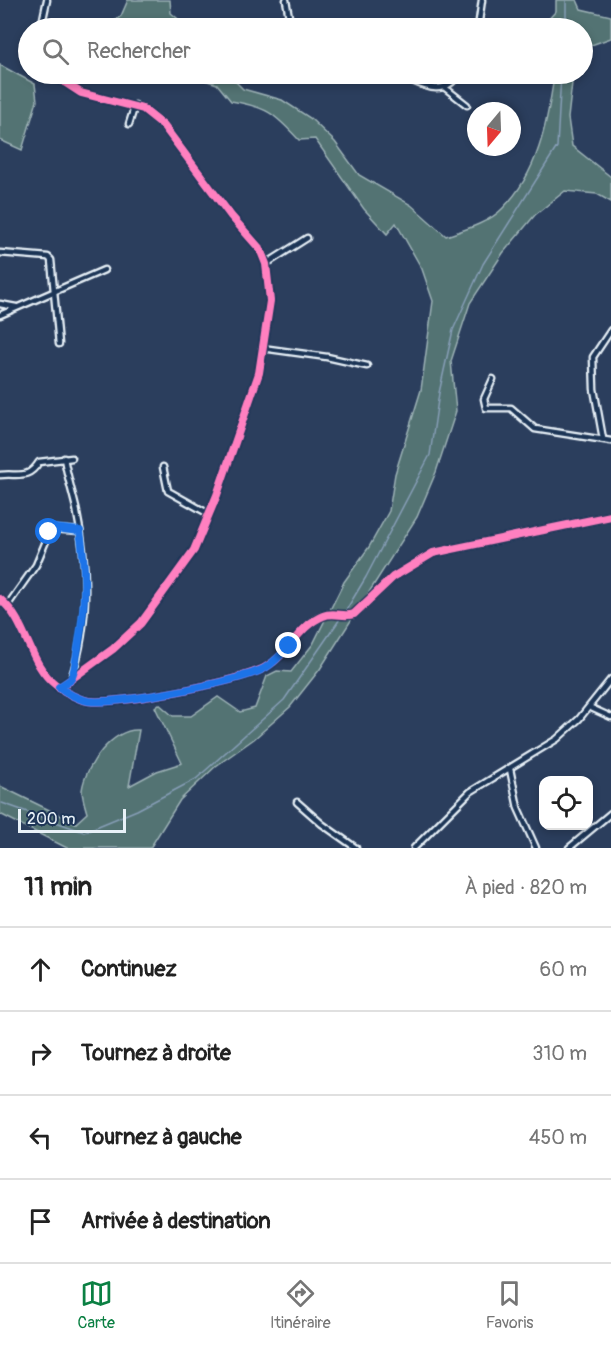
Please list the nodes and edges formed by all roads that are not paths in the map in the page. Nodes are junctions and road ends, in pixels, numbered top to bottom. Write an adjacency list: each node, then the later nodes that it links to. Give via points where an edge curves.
1 (47, 0): 4 (street)
2 (286, 0): 5 (street)
3 (482, 0): 6 (street)
4 (43, 18)
5 (290, 18)
6 (479, 18)
7 (67, 84): 11 (street, via 81,93)
8 (418, 84): 10 (street)
9 (447, 84): 10 (street)
10 (444, 87): 12 (street)
11 (135, 105): 13 (street); 16 (street, via 163,125 231,216 258,245)
12 (467, 105)
13 (129, 124)
14 (307, 238): 16 (street)
15 (0, 254): 18 (street, via 50,258)
16 (266, 264): 24 (street, via 270,308)
17 (104, 270): 18 (street)
18 (54, 290): 20 (street); 23 (street)
19 (0, 306): 20 (street)
20 (16, 307): 21 (street)
21 (0, 315)
22 (611, 330): 27 (street, via 593,357)
23 (59, 344)
24 (262, 348): 25 (street); 33 (street, via 259,373)
25 (367, 366)
26 (493, 379): 27 (street, via 484,399 486,408 511,408 535,429)
27 (603, 439): 28 (street)
28 (611, 441)
29 (64, 458): 30 (street); 32 (street, via 39,462 28,474); 35 (street)
30 (72, 458)
31 (164, 466): 33 (street, via 168,490)
32 (0, 475)
33 (209, 514): 38 (street, via 187,560 141,623)
34 (611, 516): 40 (street, via 428,555 393,577 354,614 329,614 316,620 274,662 253,672 153,695 99,701 81,699)
35 (80, 531): 37 (street, via 51,529 36,565); 38 (street, via 86,600)
36 (0, 599): 37 (street)
37 (7, 606): 40 (street, via 22,625 41,670)
38 (71, 679): 40 (street)
39 (611, 679): 41 (street)
40 (59, 687)
41 (589, 707): 42 (street); 43 (street, via 556,739)
42 (611, 717)
43 (510, 769): 47 (street, via 471,792); 48 (street, via 518,808)
44 (297, 802): 46 (street)
45 (611, 813): 49 (street)
46 (356, 848)
47 (414, 848)
48 (536, 848)
49 (569, 848)

